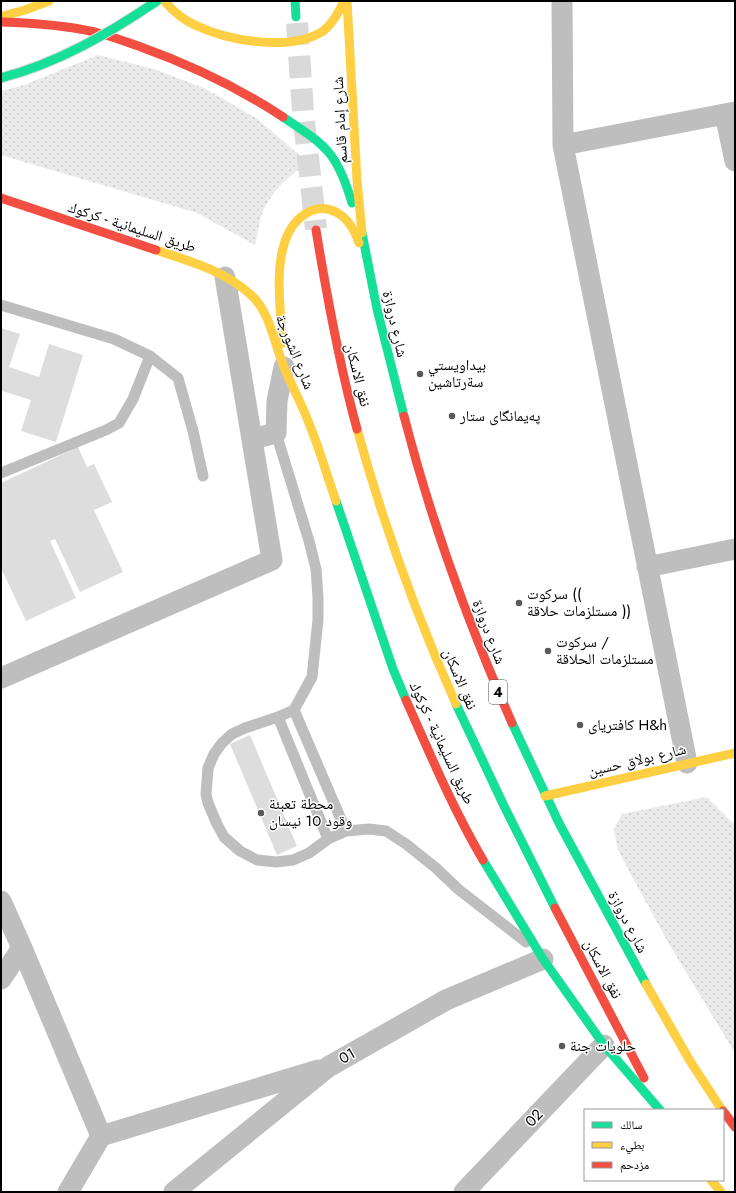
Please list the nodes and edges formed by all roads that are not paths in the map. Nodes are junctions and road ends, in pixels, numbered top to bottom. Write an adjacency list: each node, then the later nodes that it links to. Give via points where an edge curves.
1 (157, 1): 10 (main road, bridge, via 90,43 50,62)
2 (164, 1): 4 (main road, via 179,16 199,28 241,39 273,43 299,40 322,32 336,18)
3 (295, 1): 8 (main road)
4 (346, 1): 16 (main road, شارع إمام قاسم, via 358,199)
5 (562, 1): 12 (street)
6 (42, 2): 7 (main road, via 25,10)
7 (1, 16)
8 (296, 17)
9 (1, 22): 16 (main road, via 63,26 121,39 205,73 256,100 292,122 323,146 333,158 345,182)
10 (1, 78)
11 (730, 113): 12 (street); 13 (street)
12 (562, 145): 29 (street)
13 (735, 161)
14 (1, 198): 17 (main road, طريق السليمانية - كركوك, via 211,269)
15 (316, 230): 44 (main road, نفق الاسكان, via 331,318 349,400 371,478 412,599 450,692 499,796)
16 (363, 238): 18 (main road, شارع دروازة / 4)
17 (225, 277): 19 (main road, طريق السليمانية - كركوك); 25 (street)
18 (373, 290): 22 (main road, via 358,239 345,218 324,209 312,210 300,216 286,238 281,263); 35 (main road, شارع دروازة / 4, via 404,419 452,574 488,669)
19 (249, 293): 22 (main road, شارع الشورجة, via 265,315)
20 (1, 305): 21 (lane, via 114,339)
21 (150, 356): 26 (lane, via 133,399 119,423); 27 (lane, via 178,378)
22 (284, 367): 23 (main road, شارع الشورجة); 24 (street, via 277,401)
23 (310, 425): 40 (main road, طريق السليمانية - كركوك, via 393,669 430,755 474,844)
24 (276, 433): 25 (street); 31 (lane, via 310,541 318,597 312,677)
25 (252, 439): 30 (street, via 272,560)
26 (1, 473)
27 (203, 476)
28 (735, 549): 29 (street)
29 (647, 567): 34 (street)
30 (1, 678)
31 (294, 710): 32 (lane); 36 (lane)
32 (278, 717): 37 (lane); 37 (lane, via 232,734 222,743 208,768 208,803 224,837 240,851 257,860 293,860)
33 (735, 753): 34 (main road, شارع بولاق حسين)
34 (687, 763): 35 (main road, شارع بولاق حسين)
35 (545, 796): 46 (main road, شارع دروازة / 4, via 652,999 682,1050)
36 (346, 831): 37 (lane); 40 (lane, via 386,831 412,848)
37 (328, 838)
38 (1, 901): 39 (street)
39 (22, 948): 41 (street); 49 (street)
40 (540, 955): 42 (main road, طريق السليمانية - كركوك); 43 (street, 01, via 446,1000)
41 (1, 979)
42 (604, 1045): 45 (main road); 52 (street, 02)
43 (328, 1067): 49 (street); 51 (street, 01)
44 (659, 1109)
45 (659, 1109)
46 (722, 1109)
47 (724, 1111): 48 (main road, شارع دروازة / 4)
48 (735, 1127)
49 (101, 1136): 50 (street)
50 (68, 1192)
51 (174, 1192)
52 (464, 1192)

